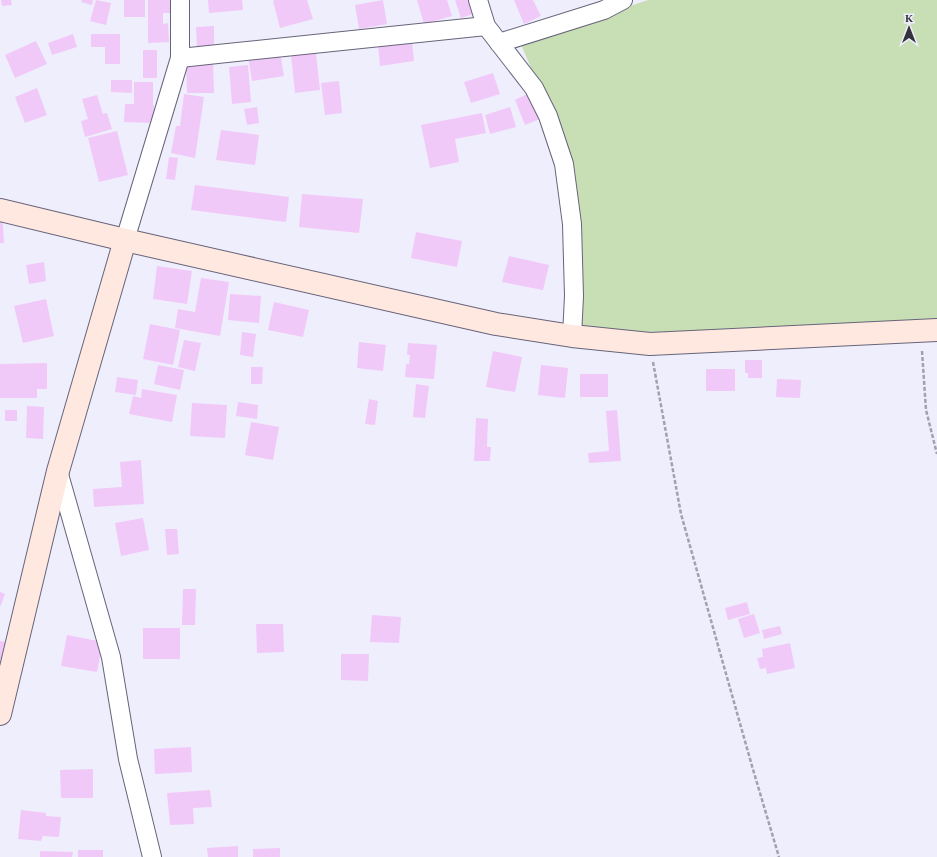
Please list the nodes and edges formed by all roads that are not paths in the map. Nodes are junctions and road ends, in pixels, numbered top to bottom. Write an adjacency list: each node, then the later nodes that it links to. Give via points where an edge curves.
1 (180, 0): 6 (street)
2 (478, 0): 4 (street)
3 (624, 0): 5 (street, via 604,10)
4 (486, 26): 5 (street); 6 (street)
5 (499, 43): 10 (street, via 534,88 548,116 564,164 572,224)
6 (180, 58): 8 (street)
7 (0, 210): 8 (street)
8 (125, 240): 10 (street, via 496,324); 11 (street)
9 (929, 330): 10 (street, via 650,344)
10 (572, 336)
11 (58, 471): 12 (street); 13 (street, via 111,658 128,759)
12 (0, 714)
13 (152, 857)

